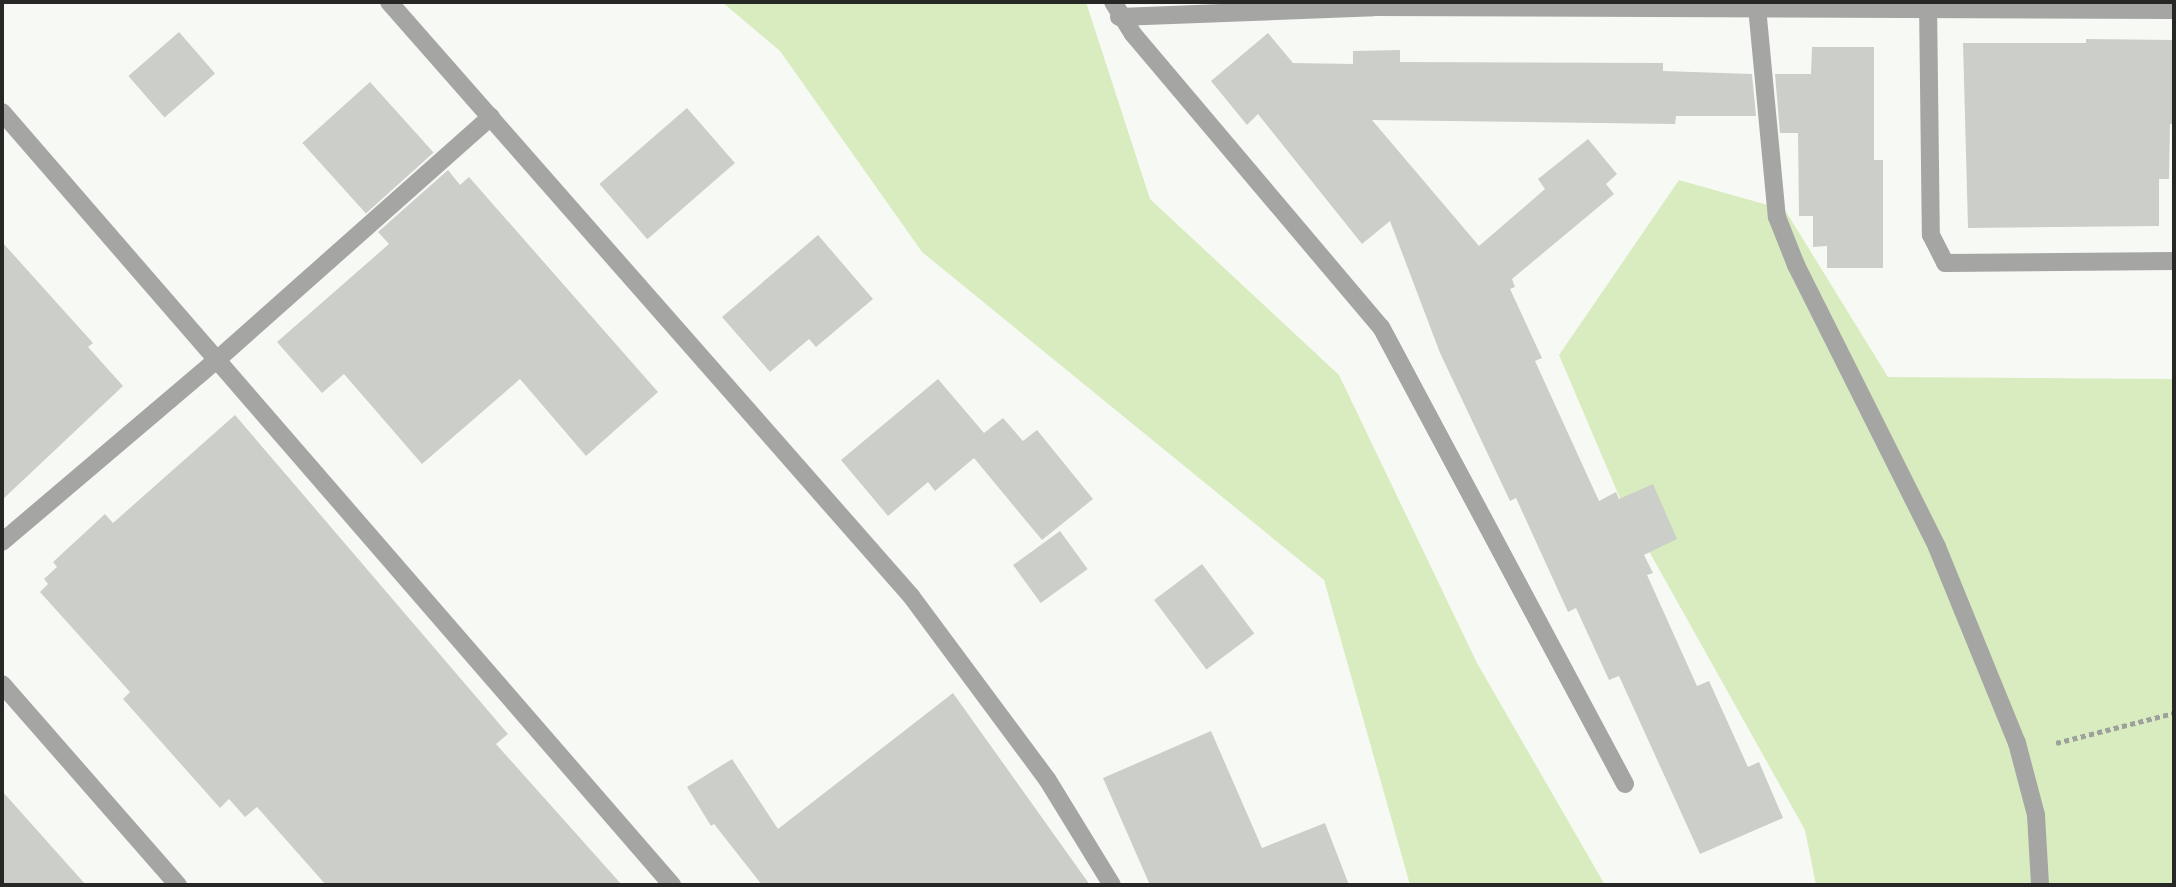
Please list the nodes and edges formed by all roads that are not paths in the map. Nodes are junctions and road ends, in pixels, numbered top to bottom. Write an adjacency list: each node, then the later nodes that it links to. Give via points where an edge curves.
1 (389, 2): 9 (street)
2 (1374, 4): 3 (street); 6 (street)
3 (1642, 5): 5 (street)
4 (1928, 5): 5 (street); 7 (street); 10 (street, via 1931,235 1945,263)
5 (1757, 7): 18 (street, via 1777,217 1796,265 1937,547 2017,743 2036,815)
6 (1116, 10): 14 (street, via 1381,327)
7 (2174, 10)
8 (2, 112): 11 (street)
9 (491, 117): 11 (street); 17 (street, via 911,596 1047,779)
10 (2174, 261)
11 (218, 359): 12 (street); 16 (street)
12 (2, 542)
13 (2, 684): 15 (street)
14 (1625, 784)
15 (178, 885)
16 (672, 885)
17 (1112, 885)
18 (2040, 885)

